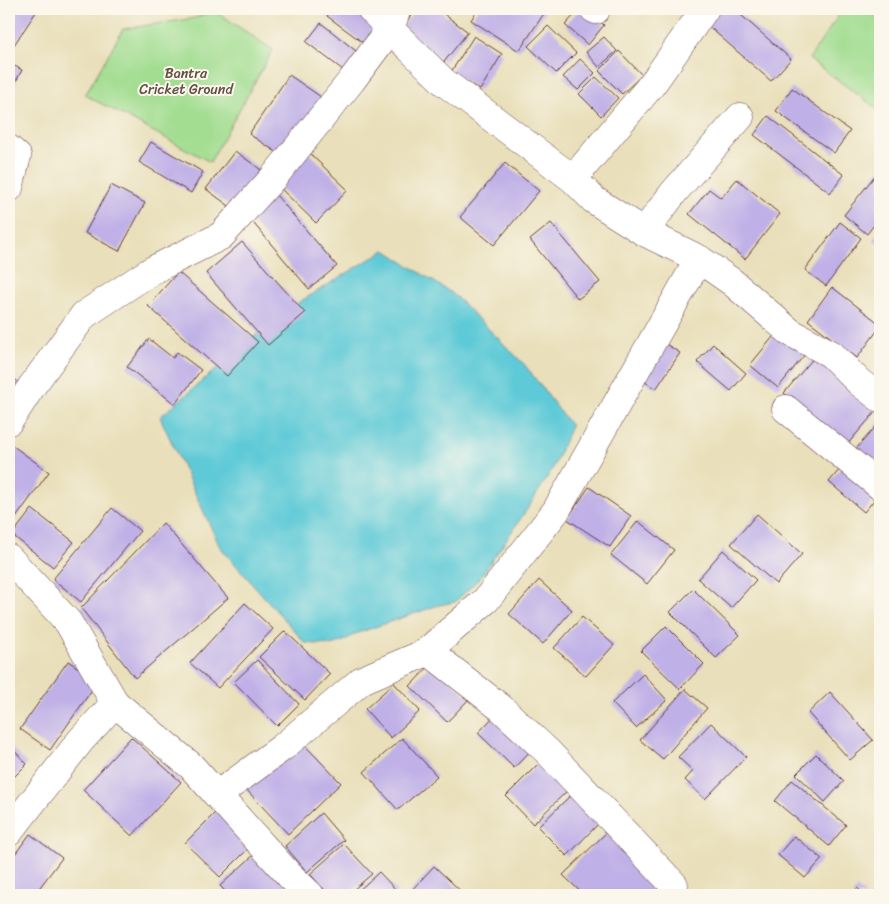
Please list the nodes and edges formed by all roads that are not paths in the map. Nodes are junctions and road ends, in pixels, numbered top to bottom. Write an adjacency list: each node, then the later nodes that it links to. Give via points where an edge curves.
1 (371, 9): 3 (street)
2 (705, 9): 6 (street, via 653,83)
3 (393, 19): 6 (street, via 444,82); 12 (street, via 352,80 221,236 151,271 84,315)
4 (740, 117): 8 (street, via 674,192)
5 (9, 149): 7 (street, via 17,156)
6 (573, 179): 8 (street, via 594,200)
7 (9, 188)
8 (644, 232): 9 (street)
9 (699, 259): 10 (street, via 732,282 790,332 831,354); 15 (street, via 556,511 486,600)
10 (880, 398)
11 (786, 409): 13 (street)
12 (9, 421)
13 (880, 486)
14 (9, 558): 16 (street, via 68,622)
15 (428, 651): 17 (street, via 362,680 283,747); 19 (street, via 501,708 541,746)
16 (115, 703): 17 (street, via 191,766); 18 (street, via 81,740)
17 (218, 795): 20 (street)
18 (9, 832)
19 (674, 885)
20 (310, 895)

